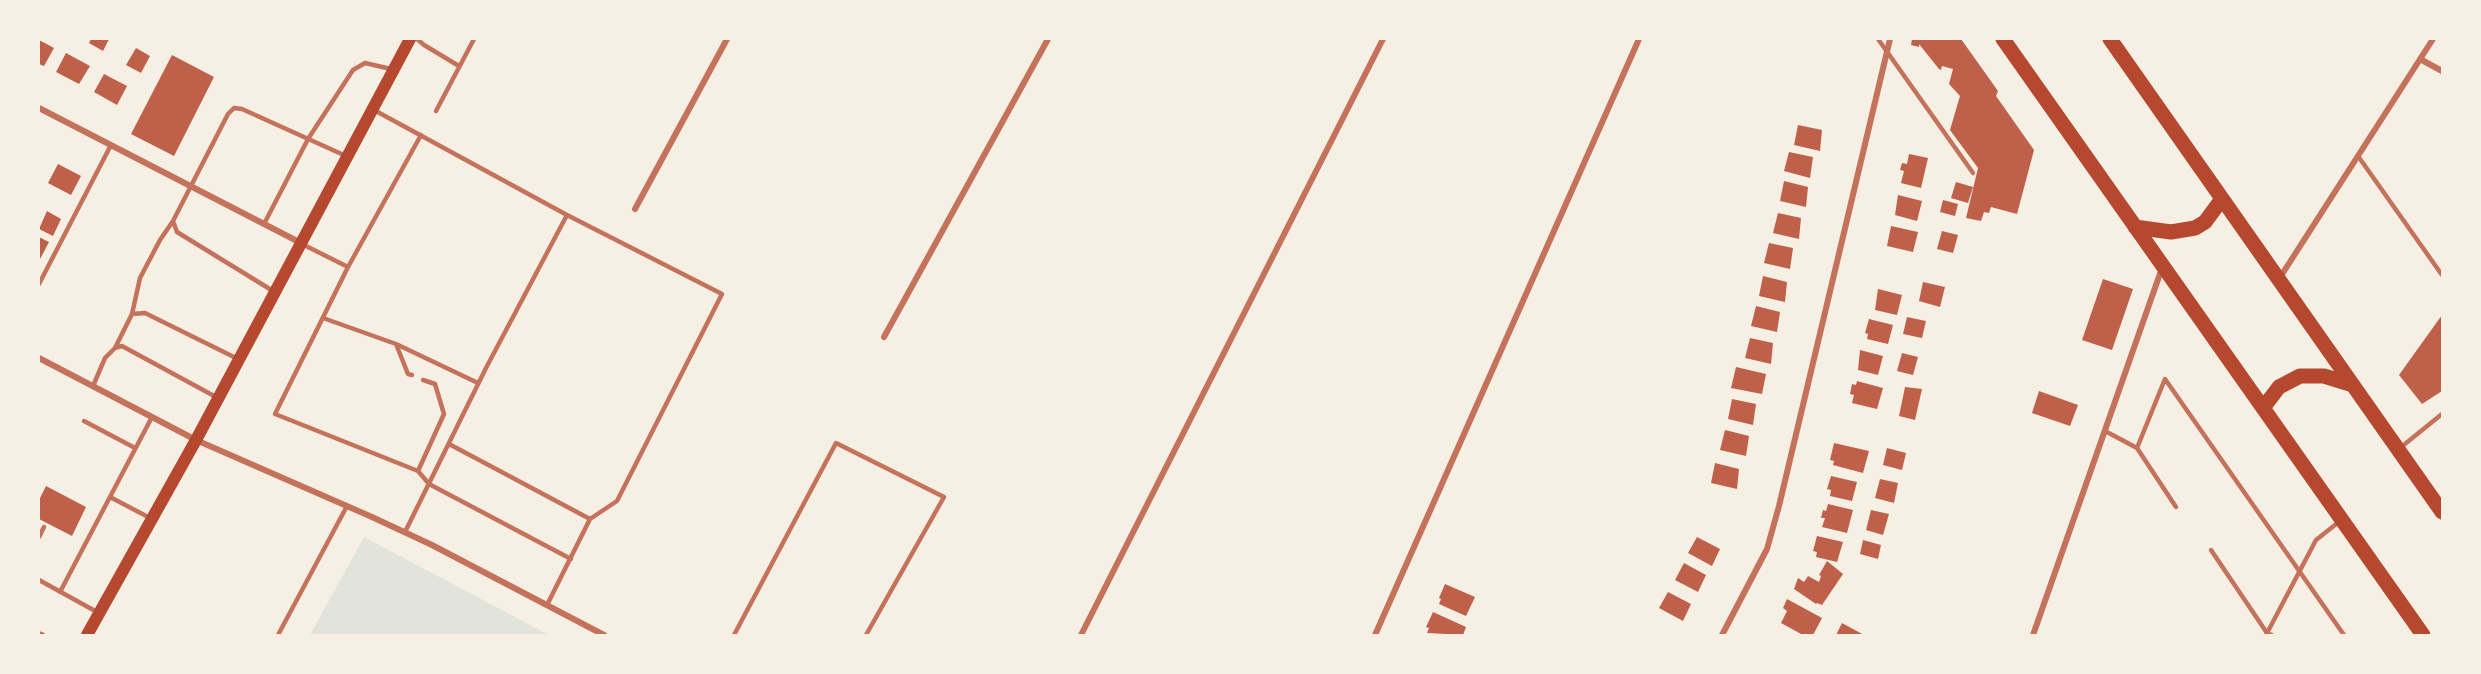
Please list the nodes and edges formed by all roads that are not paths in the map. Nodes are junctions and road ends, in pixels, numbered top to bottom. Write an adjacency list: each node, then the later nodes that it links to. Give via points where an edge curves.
1 (410, 39): 16 (main road)
2 (417, 39): 15 (lane)
3 (474, 39): 15 (lane)
4 (727, 39): 29 (street)
5 (1048, 39): 43 (street)
6 (1383, 39): 89 (street)
7 (1639, 39): 90 (street)
8 (1878, 39): 13 (lane)
9 (1890, 39): 13 (street)
10 (2003, 39): 33 (main road)
11 (2110, 39): 28 (main road)
12 (2433, 39): 14 (street)
13 (1887, 51): 26 (lane); 91 (street, via 1767,549)
14 (2420, 59): 17 (street); 24 (street)
15 (459, 66): 20 (lane)
16 (394, 70): 19 (main road); 22 (lane, via 365,63 353,70)
17 (2442, 71)
18 (39, 108): 23 (street)
19 (373, 109): 21 (lane); 25 (main road)
20 (436, 111)
21 (421, 135): 30 (lane); 36 (lane)
22 (308, 139): 25 (lane); 27 (lane, via 234,108); 32 (lane)
23 (111, 145): 27 (street); 39 (lane)
24 (2358, 156): 37 (lane); 38 (street)
25 (348, 157): 34 (main road)
26 (1973, 173)
27 (190, 186): 31 (lane); 32 (street)
28 (2222, 199): 33 (main road, via 2210,218 2196,228 2171,232); 38 (main road)
29 (635, 209)
30 (567, 214): 50 (lane); 71 (lane, via 722,294 617,501)
31 (172, 221): 40 (lane, via 177,232); 41 (lane, via 140,278)
32 (264, 224): 34 (street)
33 (2135, 227): 35 (main road)
34 (302, 244): 36 (lane); 40 (main road)
35 (2163, 266): 54 (main road); 58 (street)
36 (348, 267): 42 (lane)
37 (2442, 275)
38 (2278, 279): 51 (main road)
39 (39, 284)
40 (275, 292): 47 (main road)
41 (132, 314): 45 (lane); 47 (lane, via 145,313)
42 (323, 318): 44 (lane); 64 (lane, via 275,414)
43 (884, 337)
44 (396, 344): 48 (lane, via 408,374); 50 (lane)
45 (115, 348): 52 (lane, via 105,358); 53 (lane, via 122,346)
46 (39, 358): 52 (street)
47 (239, 360): 53 (main road)
48 (412, 375)
49 (423, 380): 64 (lane, via 435,384 444,414)
50 (478, 383): 60 (lane)
51 (2353, 385): 54 (main road, via 2324,376 2300,376 2279,387); 63 (main road)
52 (93, 386): 56 (street)
53 (218, 398): 59 (main road)
54 (2263, 408): 72 (main road)
55 (2442, 414): 63 (lane)
56 (152, 417): 59 (street); 61 (lane)
57 (84, 421): 61 (lane)
58 (2105, 431): 62 (lane); 92 (street)
59 (196, 440): 67 (street); 70 (main road)
60 (449, 444): 65 (lane); 71 (lane)
61 (135, 448): 66 (lane)
62 (2137, 448): 68 (lane); 78 (lane, via 2165,379)
63 (2398, 449): 69 (main road)
64 (418, 471): 65 (lane)
65 (429, 484): 74 (lane); 77 (lane)
66 (110, 496): 70 (lane); 80 (lane)
67 (347, 506): 74 (street); 85 (lane)
68 (2176, 507)
69 (2442, 512)
70 (152, 519): 82 (main road)
71 (590, 519): 77 (lane)
72 (2342, 520): 78 (lane, via 2316,540); 94 (main road)
73 (44, 527): 75 (lane)
74 (405, 532): 81 (street)
75 (39, 537)
76 (2211, 550): 83 (lane)
77 (571, 559): 81 (lane)
78 (2300, 572): 83 (lane); 93 (lane)
79 (39, 580): 80 (lane)
80 (60, 592): 82 (lane)
81 (547, 605): 86 (street)
82 (100, 613): 84 (main road)
83 (2268, 634)
84 (87, 635)
85 (278, 635)
86 (604, 635)
87 (734, 635): 88 (lane, via 836,443 944,497)
88 (866, 635)
89 (1081, 635)
90 (1375, 635)
91 (1722, 635)
92 (2033, 635)
93 (2344, 635)
94 (2422, 635)

